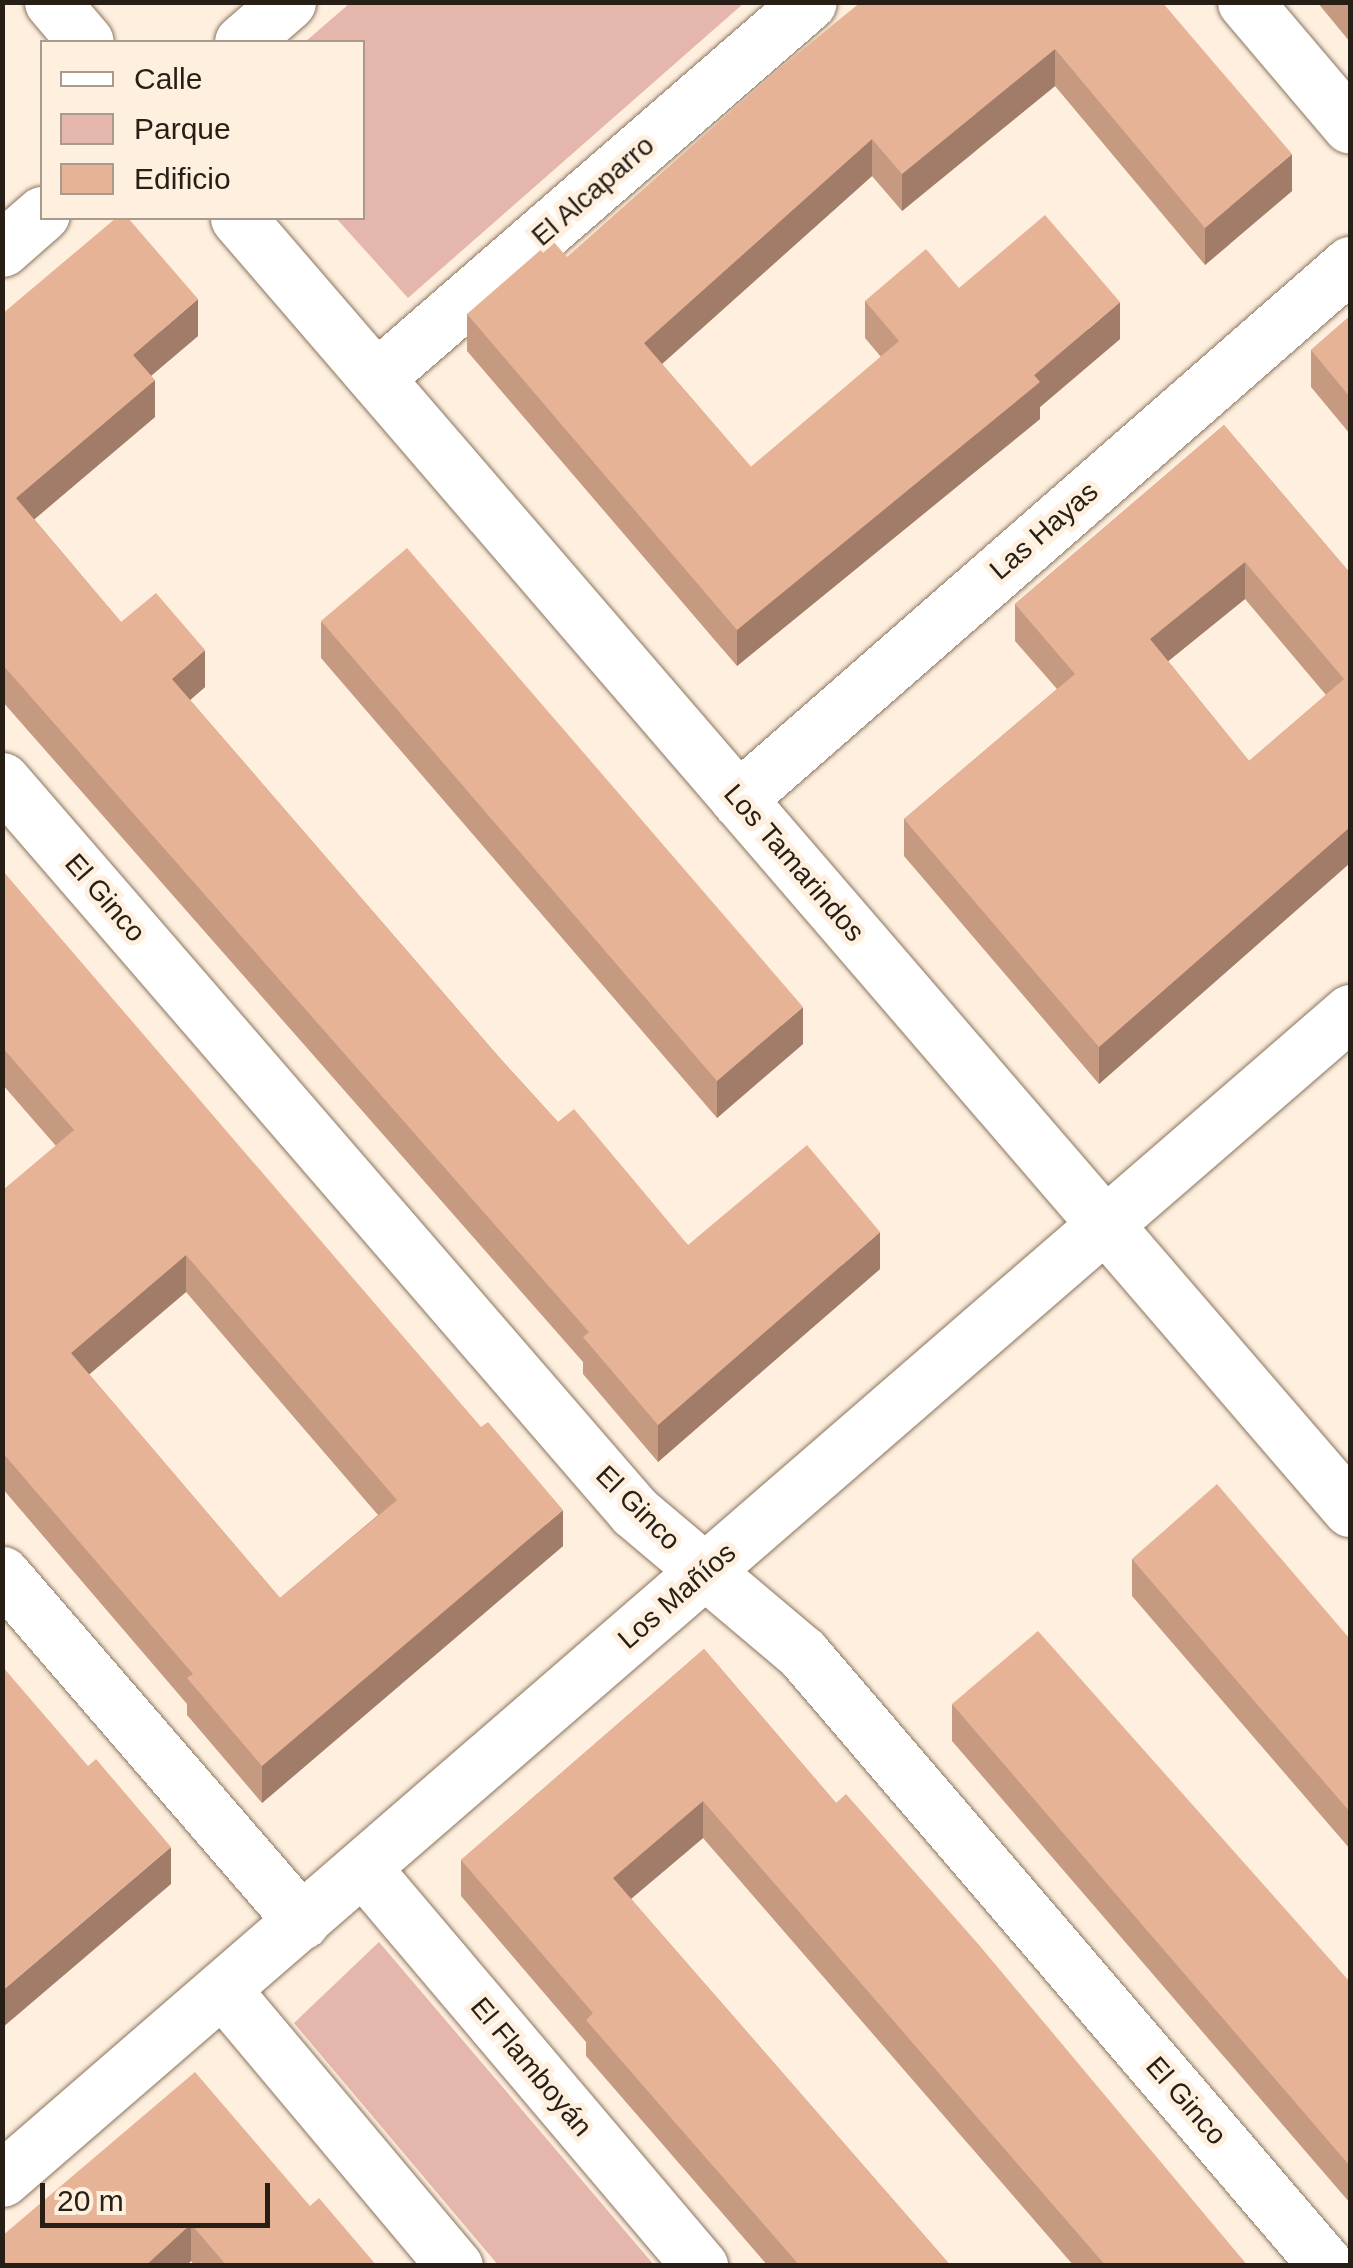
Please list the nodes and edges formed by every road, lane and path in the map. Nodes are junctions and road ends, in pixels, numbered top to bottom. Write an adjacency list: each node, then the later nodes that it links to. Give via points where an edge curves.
1 (52, 2): 5 (street)
2 (288, 2): 6 (street)
3 (809, 2): 12 (street, El Alcaparro)
4 (1245, 2): 7 (street)
5 (84, 40)
6 (244, 40)
7 (1350, 126)
8 (40, 216): 10 (street)
9 (240, 220): 12 (street, Los Tamarindos)
10 (2, 249)
11 (1350, 264): 14 (street, Las Hayas)
12 (376, 378): 14 (street, Los Tamarindos)
13 (2, 780): 18 (street, El Ginco, via 634,1512)
14 (738, 799): 16 (street, Los Tamarindos)
15 (1350, 1012): 16 (street, Los Mañíos)
16 (1106, 1226): 17 (street, Los Tamarindos); 18 (street, Los Mañíos)
17 (1350, 1509)
18 (705, 1572): 20 (street, Los Mañíos); 26 (street, El Ginco, via 802,1654)
19 (2, 1574): 21 (street)
20 (363, 1868): 21 (street, Los Mañíos); 25 (street, El Flamboyán)
21 (302, 1921): 22 (street, Los Mañíos)
22 (223, 1990): 23 (street, Los Mañíos); 24 (street)
23 (2, 2179)
24 (455, 2266)
25 (700, 2266)
26 (1328, 2266)

